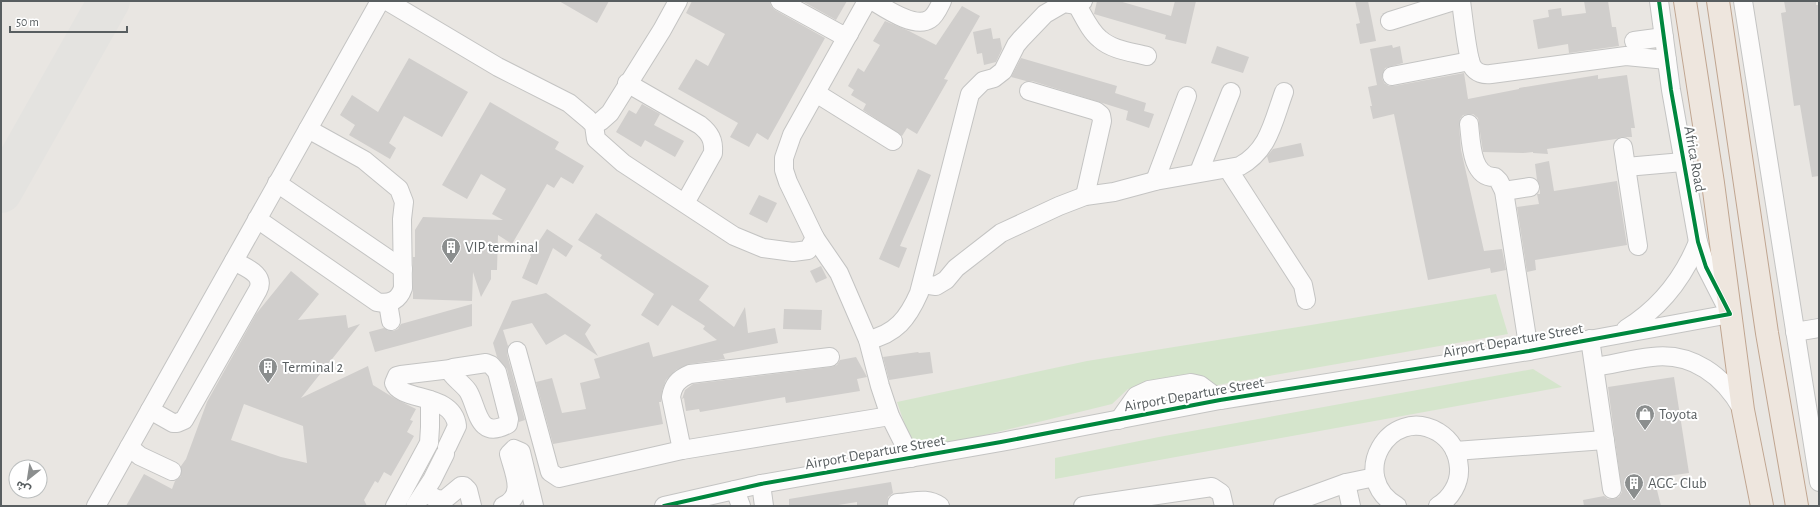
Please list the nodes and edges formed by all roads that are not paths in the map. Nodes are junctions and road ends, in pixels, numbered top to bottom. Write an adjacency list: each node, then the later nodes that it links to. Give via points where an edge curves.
1 (380, 1): 31 (street)
2 (387, 1): 30 (street, via 498,67 569,103)
3 (678, 1): 23 (street)
4 (780, 1): 16 (street, via 840,34)
5 (866, 1): 16 (street)
6 (873, 1): 7 (street, via 899,17 919,22 931,19)
7 (942, 1)
8 (1454, 1): 15 (street)
9 (1461, 1): 21 (street)
10 (1659, 1): 17 (street, Africa Road)
11 (1685, 1): 54 (highway, Africa Road)
12 (1718, 1): 53 (highway)
13 (1743, 1): 57 (street)
14 (1080, 3): 19 (street, via 1092,31 1100,40); 50 (street, via 1064,3 1045,14 1016,45 1003,71 994,78 983,81 970,94)
15 (1390, 21)
16 (849, 34): 25 (street)
17 (1664, 37): 18 (street); 20 (street, Africa Road)
18 (1634, 41)
19 (1147, 56)
20 (1667, 60): 21 (street, via 1626,56 1486,75 1476,71); 34 (street, Africa Road)
21 (1470, 61): 22 (street)
22 (1392, 76)
23 (628, 83): 30 (street, via 610,113); 43 (street, via 700,125 711,137 714,144 713,153)
24 (1029, 91): 42 (street, via 1096,111 1101,115 1102,121)
25 (816, 92): 32 (street); 45 (street, via 792,135 784,158 788,182)
26 (1231, 92): 37 (street)
27 (1284, 92): 36 (street, via 1259,152 1240,166)
28 (1187, 96): 38 (street)
29 (1469, 124): 41 (street, via 1474,160 1484,175 1495,177 1499,181)
30 (594, 125): 43 (street, via 596,139 611,153)
31 (308, 129): 39 (street); 49 (street, via 364,160 399,189 404,202)
32 (893, 141)
33 (1623, 147): 35 (street)
34 (1683, 162): 35 (street); 46 (street, Africa Road)
35 (1626, 167): 47 (street)
36 (1228, 169): 37 (street); 51 (street, via 1303,285)
37 (1199, 172): 38 (street)
38 (1155, 181): 42 (street, via 1114,192)
39 (277, 183): 44 (street); 49 (street)
40 (1530, 187): 41 (street)
41 (1504, 191): 62 (street)
42 (1086, 196): 50 (street, via 1000,233 936,286)
43 (685, 203): 45 (street, via 734,236 763,248 793,252 808,250)
44 (257, 219): 48 (street); 52 (street, via 372,300)
45 (815, 238): 60 (street, via 839,273)
46 (1698, 242): 54 (street, Africa Road, via 1706,267); 58 (street, via 1687,267 1668,295 1648,314)
47 (1638, 246)
48 (234, 261): 68 (street); 68 (street, via 254,273 259,279 260,287 184,420 173,423)
49 (403, 269): 52 (street, via 401,293 394,301)
50 (922, 284): 60 (street, via 910,311 900,324 882,337)
51 (1306, 300)
52 (388, 303): 55 (street)
53 (1763, 308): 54 (highway); 106 (highway)
54 (1730, 314): 58 (street, Airport Departure Street); 69 (highway, Africa Road)
55 (390, 321)
56 (1819, 328): 57 (street)
57 (1795, 332): 71 (street)
58 (1620, 334): 59 (street, Airport Departure Street)
59 (1590, 339): 62 (street, Airport Departure Street); 64 (street)
60 (868, 340): 70 (street)
61 (517, 351): 78 (street, via 548,466 554,476 565,477)
62 (1529, 351): 67 (street, Airport Departure Street)
63 (830, 357): 78 (street, via 690,374 683,377 676,382 671,397)
64 (1595, 367): 69 (street, via 1654,356 1690,361 1722,380); 76 (street)
65 (451, 369): 66 (street, via 397,376 394,383 399,390)
66 (430, 400): 73 (street); 74 (street, via 453,414 456,419)
67 (1220, 400): 72 (street, Airport Departure Street); 72 (street, via 1200,385 1191,383 1149,390 1136,396)
68 (150, 410): 77 (street)
69 (1743, 410): 105 (highway, Africa Road)
70 (890, 416): 78 (street); 80 (street)
71 (1814, 419): 83 (street)
72 (1119, 420): 80 (street, Airport Departure Street)
73 (430, 427): 74 (street); 90 (street, via 426,451)
74 (455, 431): 88 (street)
75 (680, 432): 78 (street)
76 (1605, 440): 79 (street); 86 (street)
77 (129, 448): 81 (street); 89 (street)
78 (682, 450)
79 (1456, 451): 82 (street, via 1434,430 1414,426 1403,428 1386,439 1380,447 1376,456); 104 (street, via 1459,461 1458,481 1447,499)
80 (911, 458): 85 (street, Airport Departure Street)
81 (172, 471)
82 (1375, 477): 84 (street); 103 (street, via 1384,495)
83 (1819, 482)
84 (1346, 483): 101 (street); 102 (street)
85 (761, 484): 87 (street, Airport Departure Street); 95 (street)
86 (1612, 489)
87 (738, 498): 94 (street, Airport Departure Street)
88 (420, 499): 91 (street, via 444,500 464,486 468,490)
89 (96, 506)
90 (395, 506)
91 (472, 506)
92 (503, 506): 93 (street, via 515,498 518,490 509,454 516,449 520,452)
93 (534, 506)
94 (664, 506)
95 (764, 506)
96 (898, 506): 97 (street, via 897,503 918,500)
97 (941, 506): 98 (street, via 950,501)
98 (951, 506)
99 (1083, 506): 100 (street, via 1212,487 1221,493)
100 (1224, 506)
101 (1283, 506)
102 (1351, 506)
103 (1397, 506)
104 (1438, 506)
105 (1762, 506)
106 (1797, 506)

